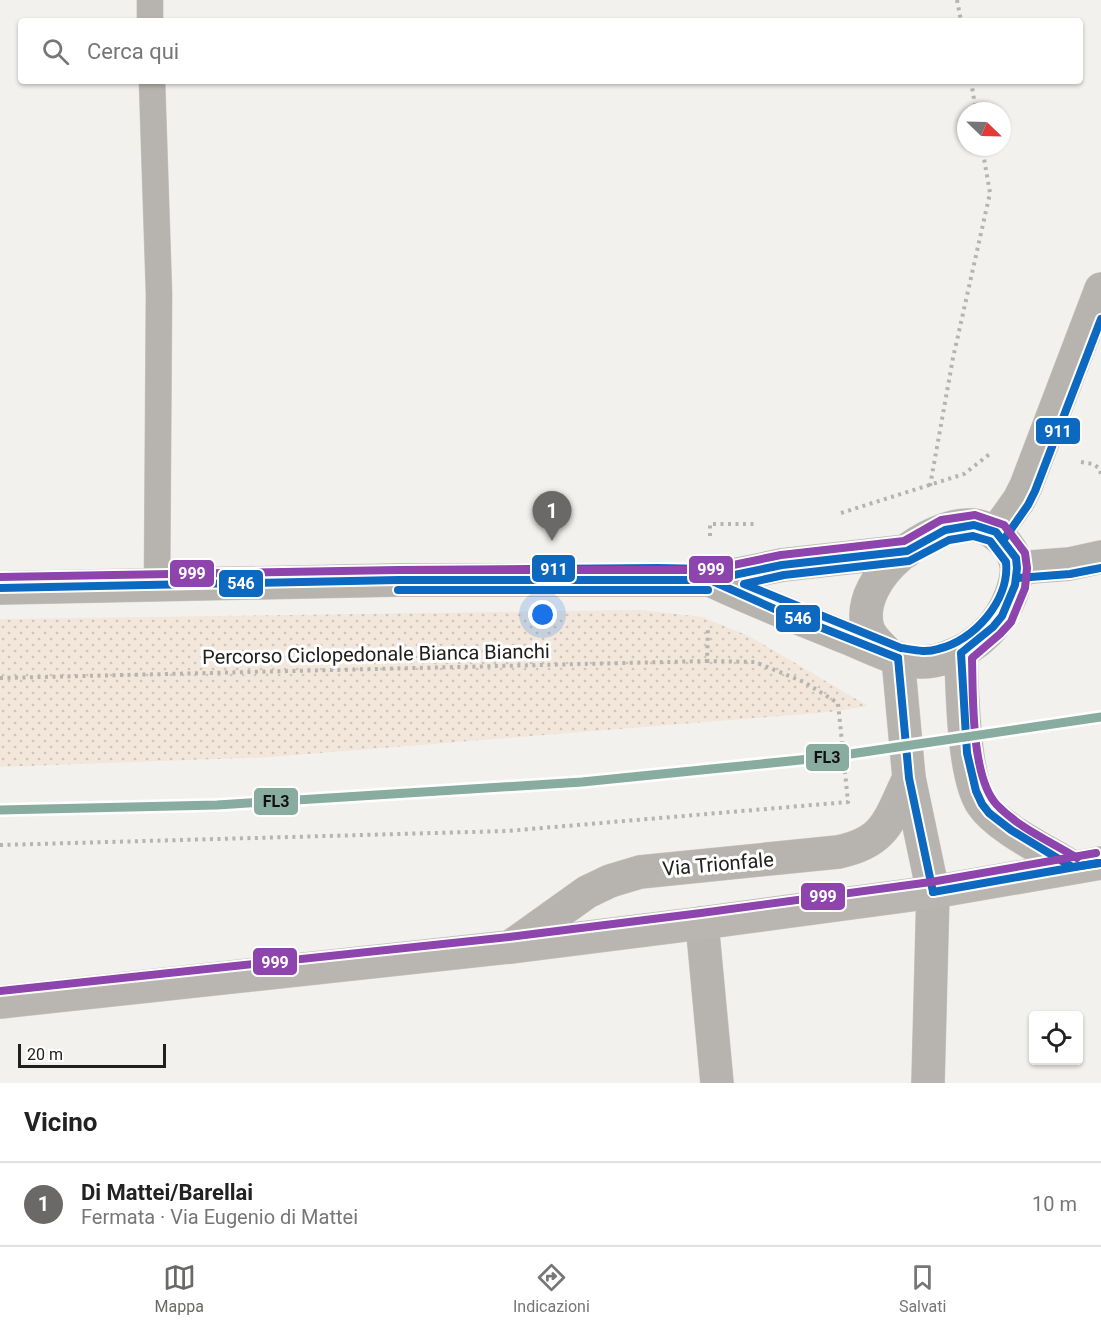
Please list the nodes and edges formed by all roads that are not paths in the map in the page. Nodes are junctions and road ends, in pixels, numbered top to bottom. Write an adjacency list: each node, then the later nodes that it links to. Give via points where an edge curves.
1 (150, 0): 2 (lane)
2 (150, 18)
3 (152, 84): 10 (lane, via 159,294)
4 (1101, 289): 5 (street, via 1026,486)
5 (996, 532): 6 (street, via 964,525); 8 (street, via 1016,558)
6 (915, 545): 9 (street); 13 (street, via 883,573 867,606 867,625 872,636)
7 (1101, 557): 8 (street)
8 (1017, 568): 12 (street, via 1015,585 1002,616)
9 (710, 580): 10 (street); 13 (street)
10 (157, 585): 11 (street)
11 (0, 588)
12 (961, 653): 13 (street, via 924,662); 15 (street, Via Trionfale, via 971,773 982,804 1006,826)
13 (893, 656): 14 (street)
14 (909, 778): 16 (street); 18 (street, Via Trionfale, via 879,834 860,847 640,872 587,892)
15 (1087, 865): 16 (main road, Via Trionfale)
16 (933, 892): 17 (main road, Via Trionfale); 21 (street)
17 (702, 924): 18 (main road, Via Trionfale); 20 (street)
18 (510, 947): 19 (main road, Via Trionfale)
19 (0, 1002)
20 (717, 1083)
21 (928, 1083)

